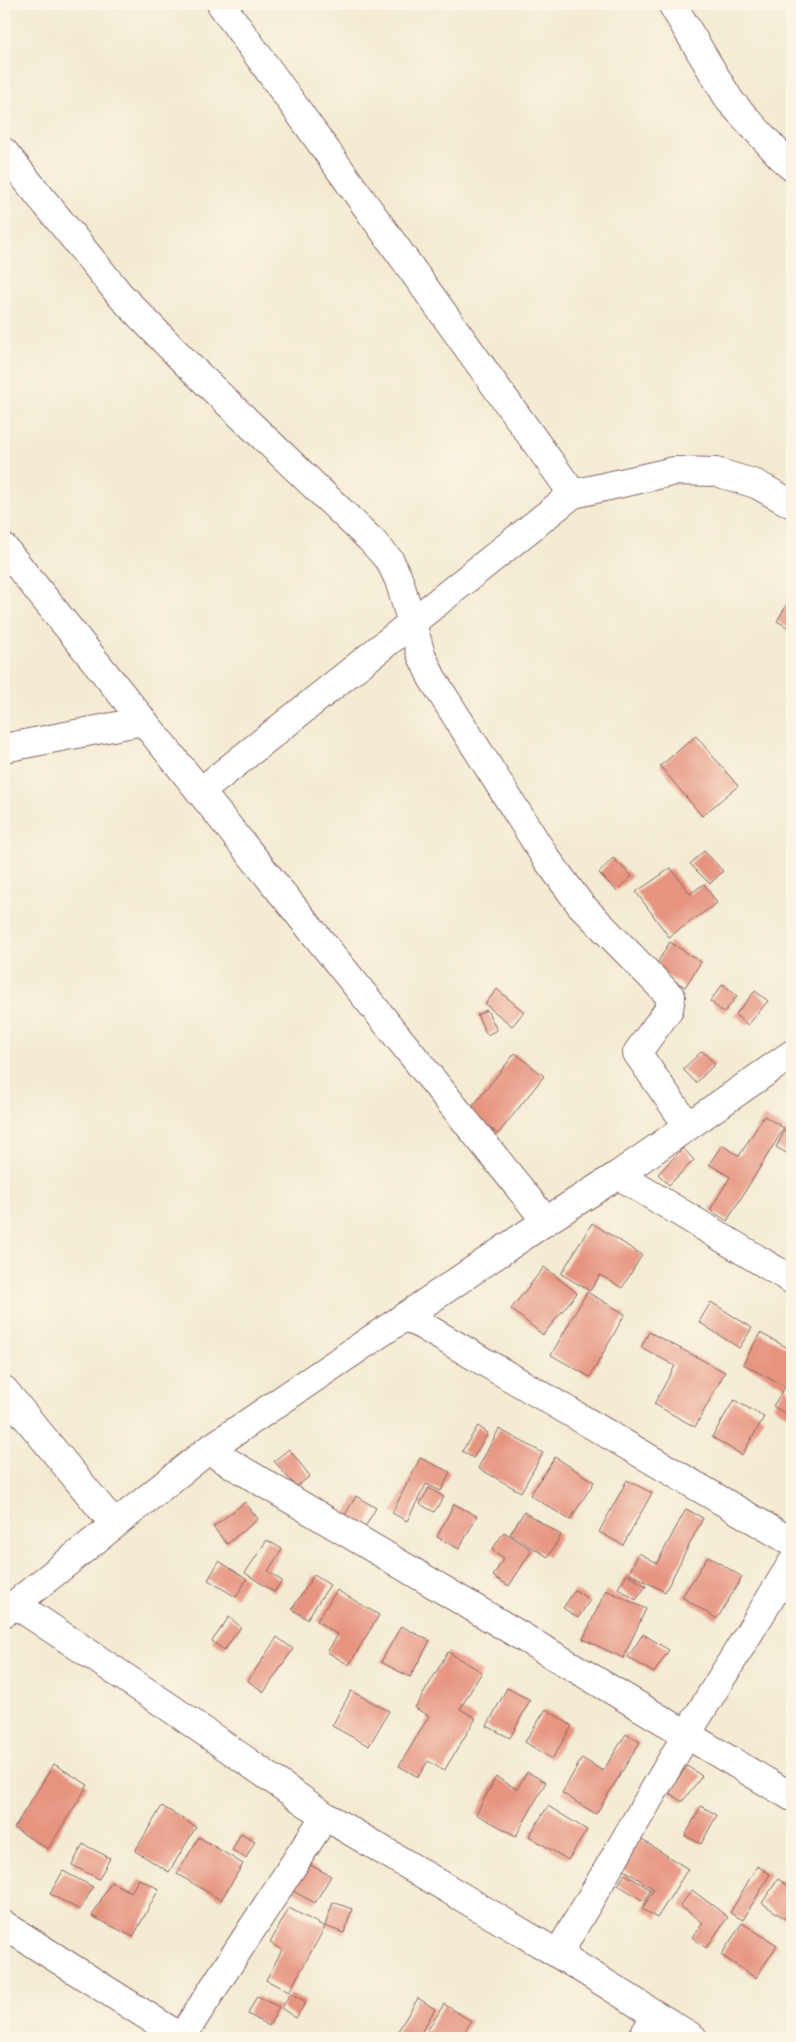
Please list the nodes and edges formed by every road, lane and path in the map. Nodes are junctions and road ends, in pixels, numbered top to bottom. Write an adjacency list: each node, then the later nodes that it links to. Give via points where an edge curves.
1 (221, 4): 5 (street)
2 (672, 4): 4 (street, via 730,101)
3 (4, 152): 8 (street, via 120,295 390,561)
4 (792, 166)
5 (573, 494): 6 (street, via 675,471 716,472 756,484); 8 (street)
6 (792, 504)
7 (4, 548): 9 (street)
8 (411, 623): 11 (street); 13 (street, via 432,678 546,858 580,904 671,997 669,1009 637,1053)
9 (143, 721): 10 (street); 11 (street)
10 (4, 748)
11 (200, 792): 15 (street)
12 (792, 1054): 13 (street)
13 (688, 1126): 14 (street)
14 (618, 1175): 15 (street); 16 (street)
15 (546, 1222): 17 (street)
16 (792, 1280)
17 (406, 1316): 19 (street); 21 (street)
18 (4, 1390): 20 (street)
19 (208, 1450): 20 (street); 24 (street)
20 (114, 1524): 23 (street)
21 (792, 1542)
22 (792, 1563): 24 (street)
23 (9, 1609): 26 (street, via 172,1708)
24 (687, 1734): 25 (street); 28 (street)
25 (792, 1797)
26 (325, 1816): 28 (street); 30 (street)
27 (4, 1925): 30 (street)
28 (558, 1954): 29 (street)
29 (649, 2027): 31 (street)
30 (181, 2038)
31 (693, 2038)

